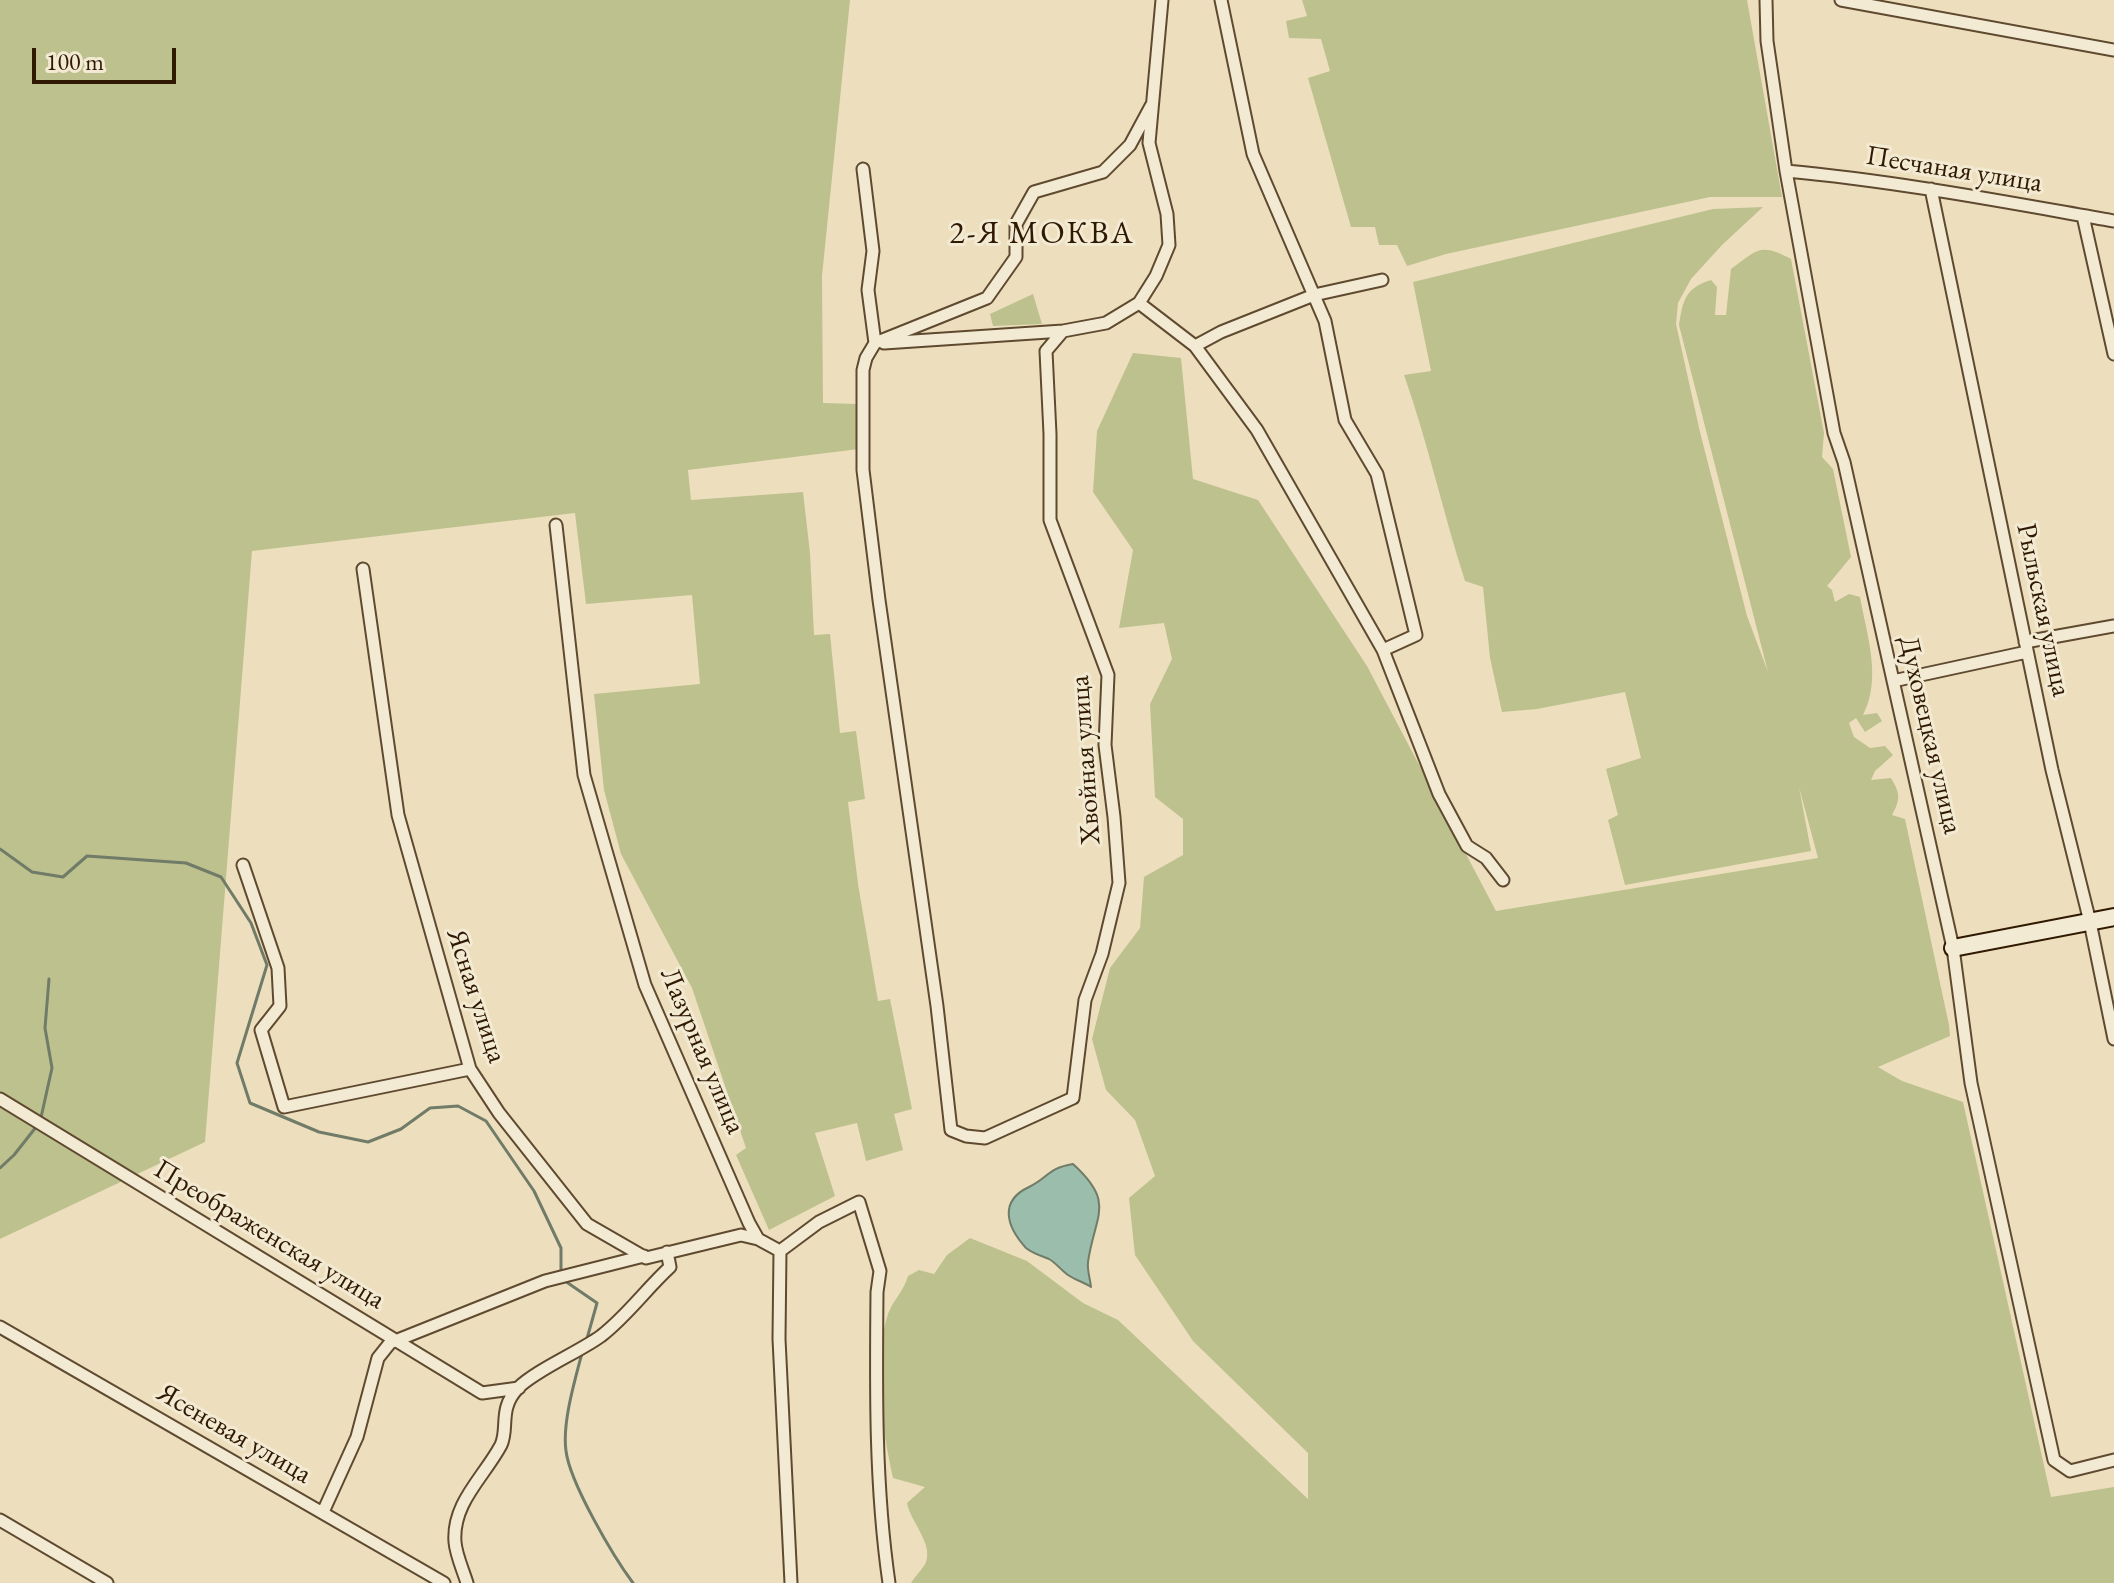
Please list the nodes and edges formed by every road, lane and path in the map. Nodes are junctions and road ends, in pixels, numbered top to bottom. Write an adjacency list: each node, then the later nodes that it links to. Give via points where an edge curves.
1 (1162, 0): 6 (street)
2 (1221, 0): 13 (street, via 1253,154)
3 (1766, 0): 8 (street, Духовецкая улица)
4 (1841, 0): 5 (street)
5 (2114, 50)
6 (1151, 106): 14 (street, via 1149,143 1167,214 1169,245); 16 (street, via 1130,145 1103,172 1034,192 1016,224 1016,257 987,298)
7 (863, 169): 16 (street, via 873,251 868,290)
8 (1786, 171): 9 (street, Песчаная улица); 24 (street, Духовецкая улица, via 1834,433)
9 (1931, 189): 10 (street, Песчаная улица); 22 (street, Рыльская улица)
10 (2083, 216): 11 (street, Песчаная улица); 18 (street)
11 (2114, 221)
12 (1382, 280): 13 (street)
13 (1314, 295): 17 (street); 23 (street, via 1325,321 1345,420 1377,474 1416,635)
14 (1139, 303): 15 (street, via 1106,323); 17 (street)
15 (1063, 331): 16 (street); 16 (street, Хвойная улица, via 1046,351 1050,520 1108,675 1105,745 1119,883 1085,1000 1073,1098 985,1138 951,1130 863,470 863,370)
16 (875, 343)
17 (1195, 346): 23 (street, via 1257,430)
18 (2114, 354)
19 (556, 525): 33 (street, Лазурная улица, via 584,775 645,985)
20 (363, 569): 31 (street, Ясная улица, via 398,815)
21 (2114, 626): 22 (street)
22 (2026, 647): 24 (street); 28 (street, Рыльская улица)
23 (1383, 650): 26 (street, via 1439,794 1467,846 1486,858)
24 (1893, 681): 29 (street, Духовецкая улица)
25 (243, 865): 31 (street, via 278,968 280,1006 261,1030 284,1107)
26 (1503, 880)
27 (2114, 917): 28 (street)
28 (2090, 922): 29 (street); 30 (street, Рыльская улица)
29 (1953, 948): 40 (street, Духовецкая улица, via 1971,1083 2054,1460 2070,1471)
30 (2114, 1039)
31 (470, 1069): 36 (street, Ясная улица, via 587,1224)
32 (0, 1099): 38 (street, Преображенская улица)
33 (758, 1239): 34 (street); 35 (street, via 741,1235)
34 (780, 1251): 46 (street); 47 (street, via 819,1222 859,1202 880,1271 876,1430)
35 (667, 1252): 36 (street); 39 (street, via 670,1267 623,1317)
36 (644, 1256): 38 (street, via 545,1281)
37 (0, 1327): 41 (street, Ясеневая улица)
38 (395, 1341): 39 (street, Преображенская улица, via 482,1393); 41 (street, via 378,1358 357,1437)
39 (519, 1388): 45 (street, via 503,1417 503,1442 456,1515 455,1544)
40 (2114, 1460)
41 (323, 1512): 44 (street, Ясеневая улица)
42 (0, 1520): 43 (street)
43 (107, 1583)
44 (444, 1583)
45 (467, 1583)
46 (791, 1583)
47 (889, 1583)

